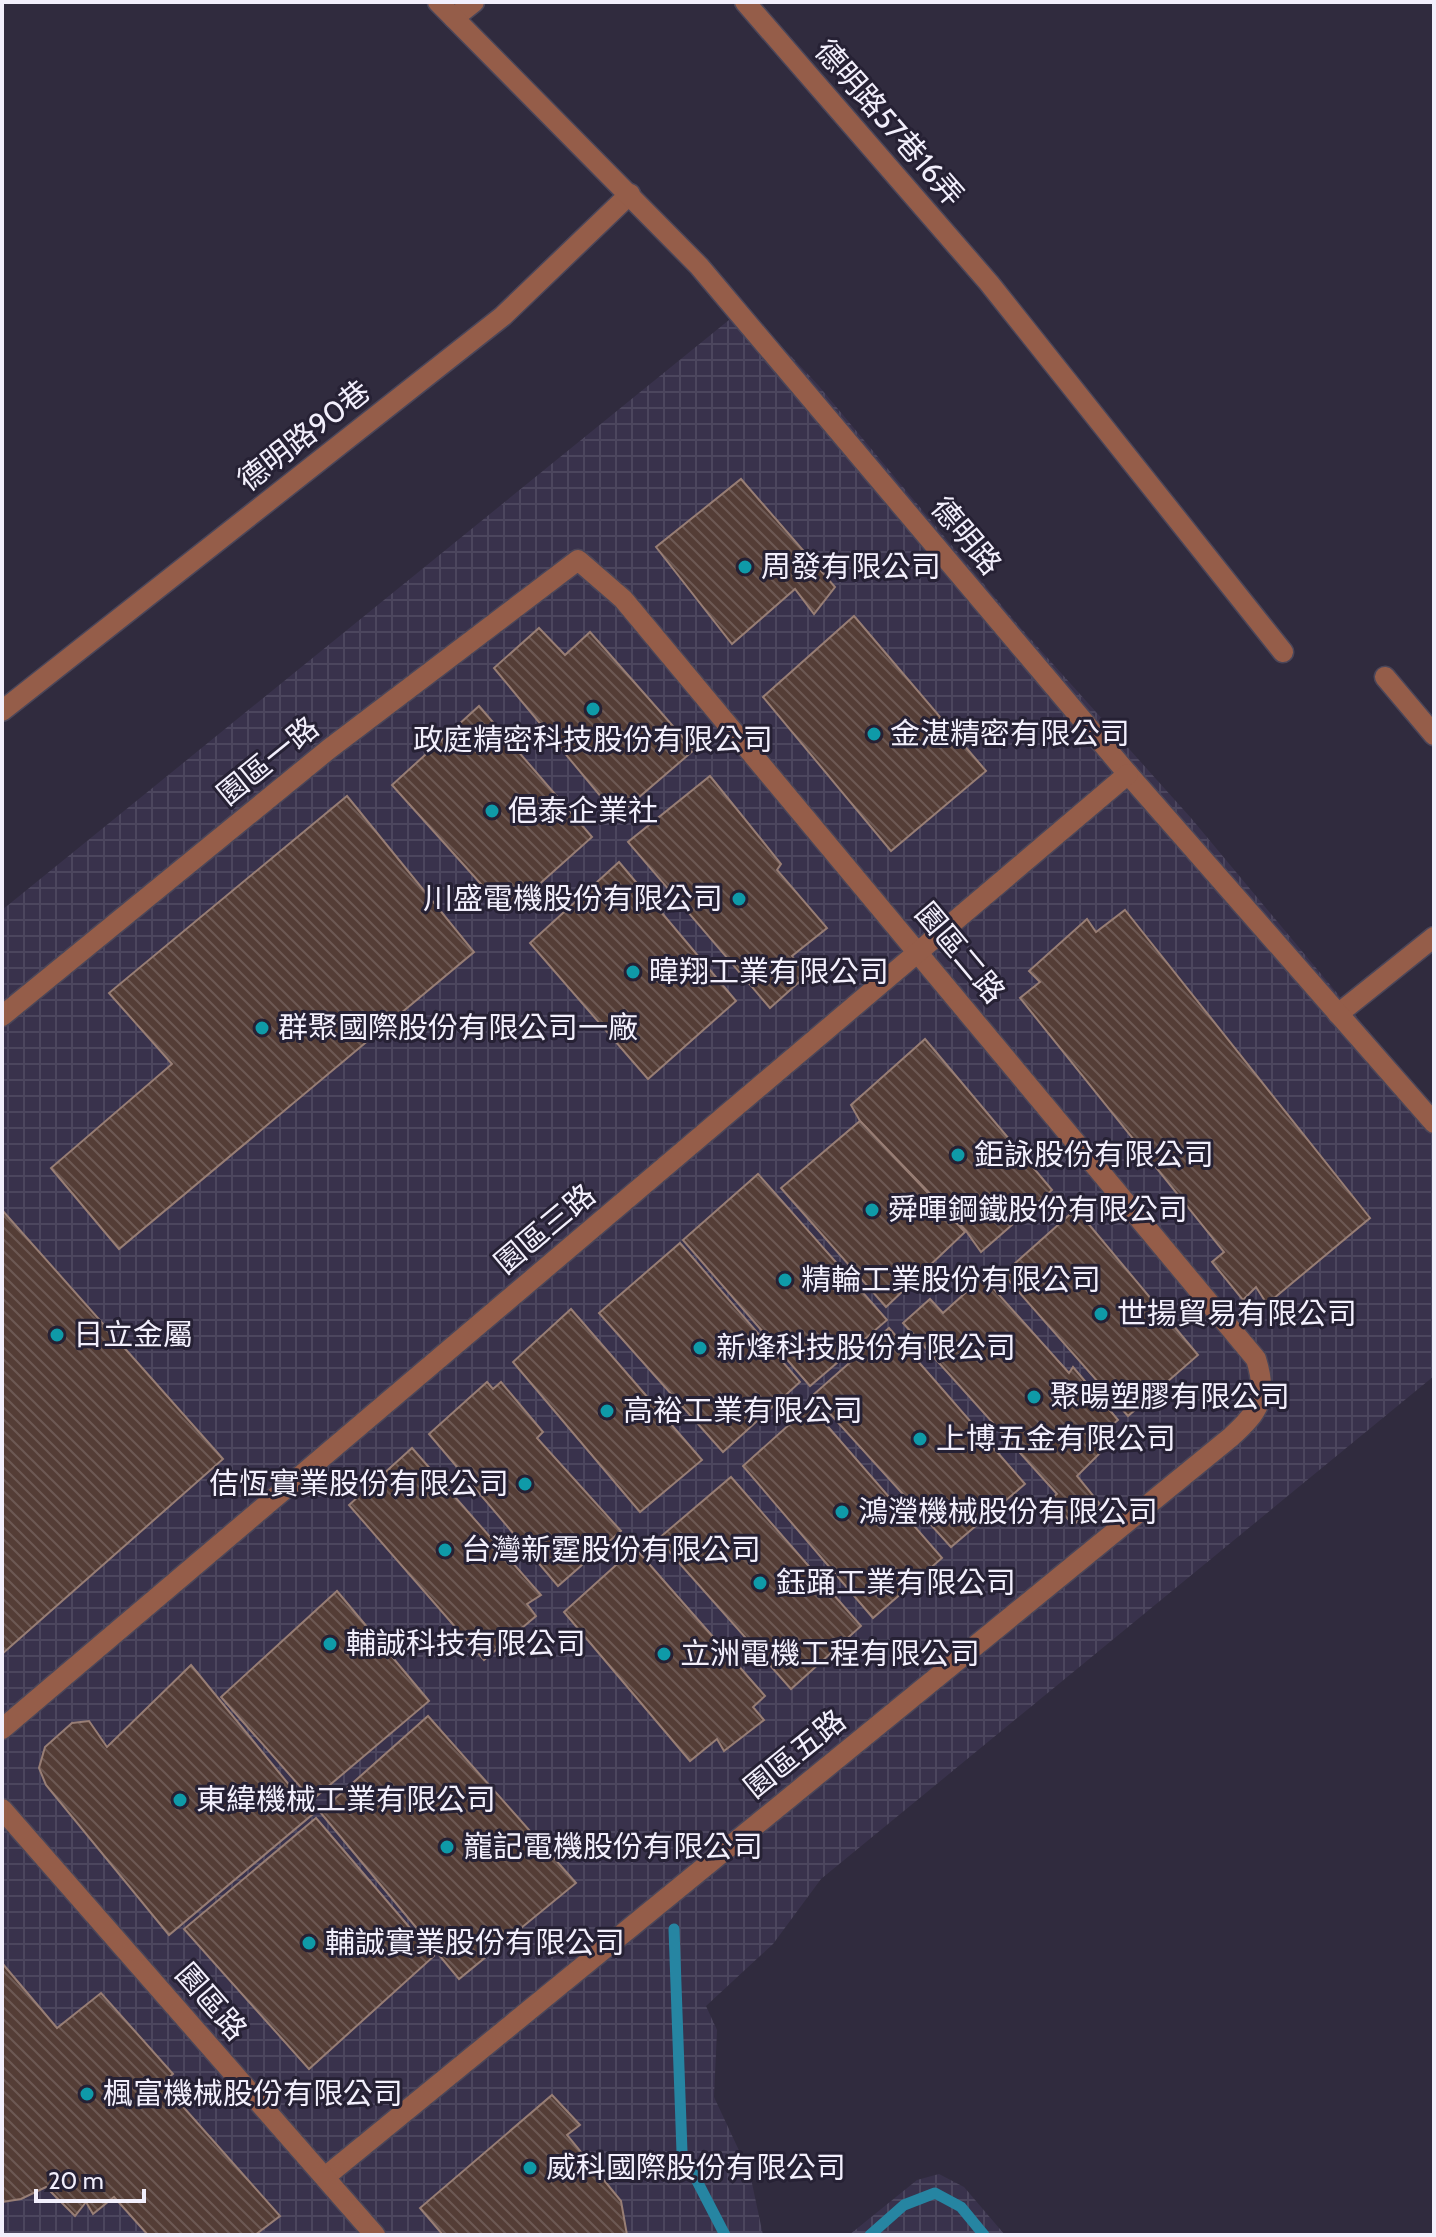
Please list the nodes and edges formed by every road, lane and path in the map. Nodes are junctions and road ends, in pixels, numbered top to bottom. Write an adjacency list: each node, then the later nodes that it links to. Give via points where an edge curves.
1 (438, 2): 4 (street, 德明路)
2 (474, 2): 4 (street)
3 (745, 2): 7 (street, 德明路57巷16弄, via 989,283)
4 (454, 18): 5 (street, 德明路)
5 (630, 194): 9 (street, 德明路90巷, via 503,316); 11 (street, 德明路, via 699,266)
6 (578, 560): 13 (street, 園區二路, via 623,599); 15 (street, 園區一路, via 329,749)
7 (1283, 652)
8 (1385, 677): 10 (street)
9 (2, 711)
10 (1434, 735)
11 (1128, 774): 13 (street, 園區三路); 14 (street, 德明路)
12 (1434, 937): 14 (street)
13 (919, 951): 17 (street, 園區二路, via 1256,1359 1263,1379); 18 (street, 園區三路)
14 (1338, 1014): 16 (street, 德明路)
15 (2, 1016)
16 (1434, 1123)
17 (1260, 1403): 20 (street, 園區五路, via 1231,1437)
18 (2, 1729)
19 (2, 1809): 20 (street, 園區路)
20 (325, 2177): 21 (street, 園區路)
21 (375, 2235)

